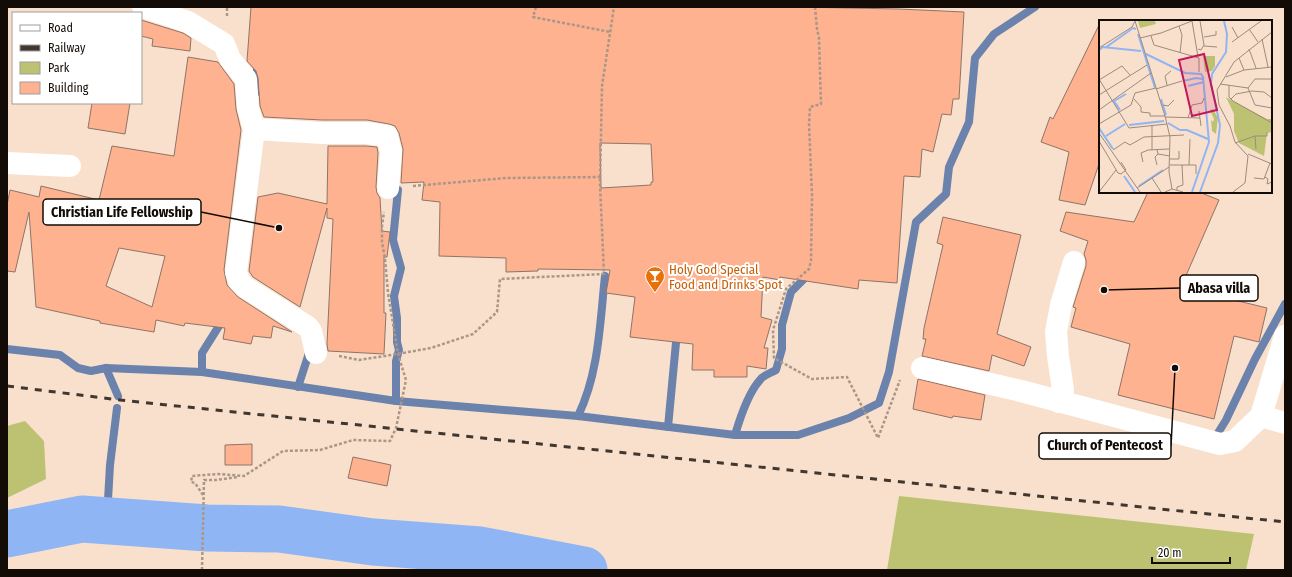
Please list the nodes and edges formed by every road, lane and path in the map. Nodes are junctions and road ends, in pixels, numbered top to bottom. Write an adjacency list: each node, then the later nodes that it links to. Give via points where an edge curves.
1 (143, 7): 6 (street, via 188,22 224,44 230,59 246,79 248,108)
2 (536, 7): 5 (path, via 533,17)
3 (614, 7): 5 (path)
4 (815, 7): 15 (path, via 819,38 821,104 810,107 811,261 809,268 786,289 773,330 774,358 812,379 847,377 878,438 904,368)
5 (610, 32): 9 (path, via 602,86)
6 (254, 129): 10 (street, via 387,136 391,152); 13 (street, via 236,272 239,281 245,287 308,327)
7 (7, 163): 8 (street)
8 (70, 166)
9 (600, 177): 10 (path, via 506,178); 14 (path, via 604,274 500,278 497,312 473,334 431,348)
10 (388, 188): 14 (path, via 382,242)
11 (1074, 262): 16 (street, via 1056,332 1063,390)
12 (1285, 336): 17 (street)
13 (316, 353): 14 (path, via 359,360)
14 (398, 354): 19 (path, via 406,380 396,428 390,441 353,440 320,450 283,451)
15 (922, 368): 16 (street)
16 (1060, 402): 17 (street, via 1220,444 1235,441)
17 (1261, 416): 18 (street)
18 (1285, 423)
19 (244, 476): 20 (path, via 204,480); 20 (path, via 192,476 191,482 195,483)
20 (203, 495): 21 (path)
21 (202, 570)

